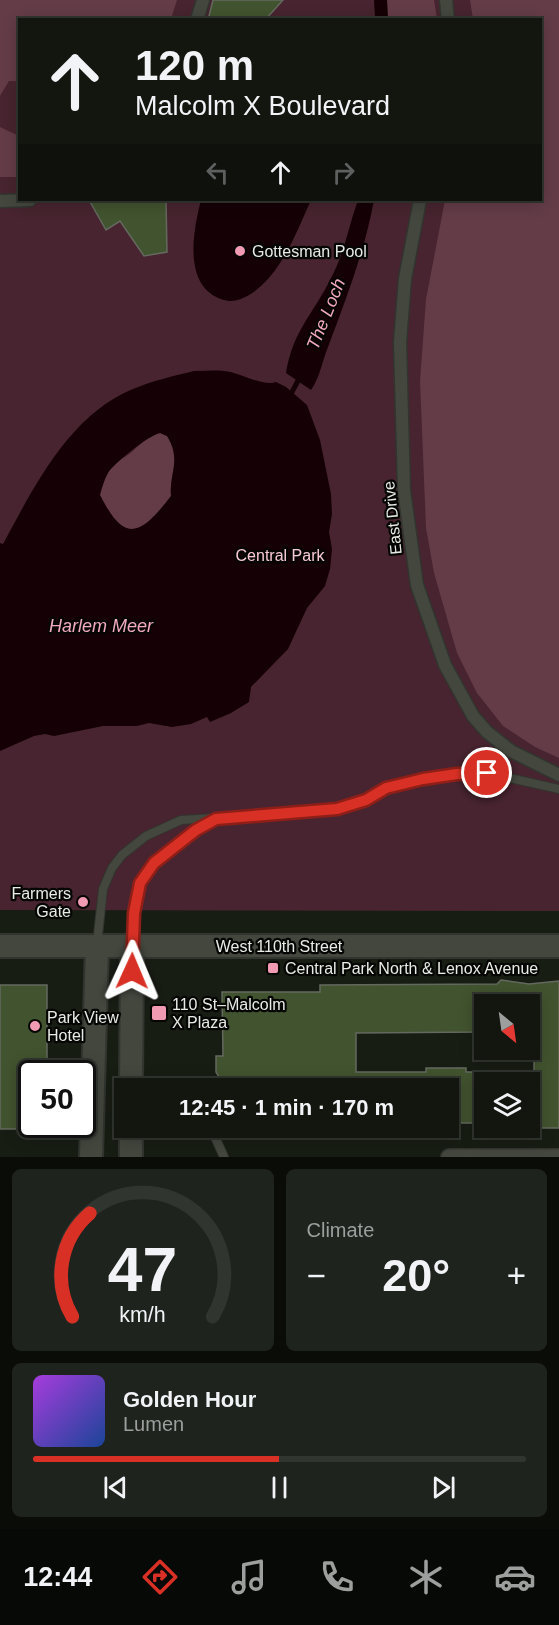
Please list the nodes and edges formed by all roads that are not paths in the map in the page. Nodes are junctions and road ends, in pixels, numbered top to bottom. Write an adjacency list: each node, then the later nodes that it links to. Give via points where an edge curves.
1 (204, 0): 3 (street)
2 (446, 0): 4 (street)
3 (198, 18)
4 (448, 18)
5 (18, 200): 6 (street)
6 (0, 201)
7 (420, 201): 8 (street, East Drive, via 405,279 400,342 404,490 417,585 445,665 473,716 511,751)
8 (559, 775)
9 (559, 789): 10 (lane, via 473,773 386,788 355,804 319,812)
10 (216, 819): 12 (lane, via 181,820 146,836 122,855 103,889); 13 (lane, via 179,842 145,873 135,901)
11 (0, 946): 12 (main road, West 110th Street)
12 (97, 946): 13 (main road, West 110th Street); 18 (main road)
13 (132, 946): 14 (main road, West 110th Street); 15 (main road)
14 (559, 946)
15 (131, 1078)
16 (131, 1138): 19 (main road)
17 (215, 1138): 20 (lane)
18 (91, 1157)
19 (131, 1157)
20 (224, 1157)
21 (449, 1157): 22 (street)
22 (559, 1157)

